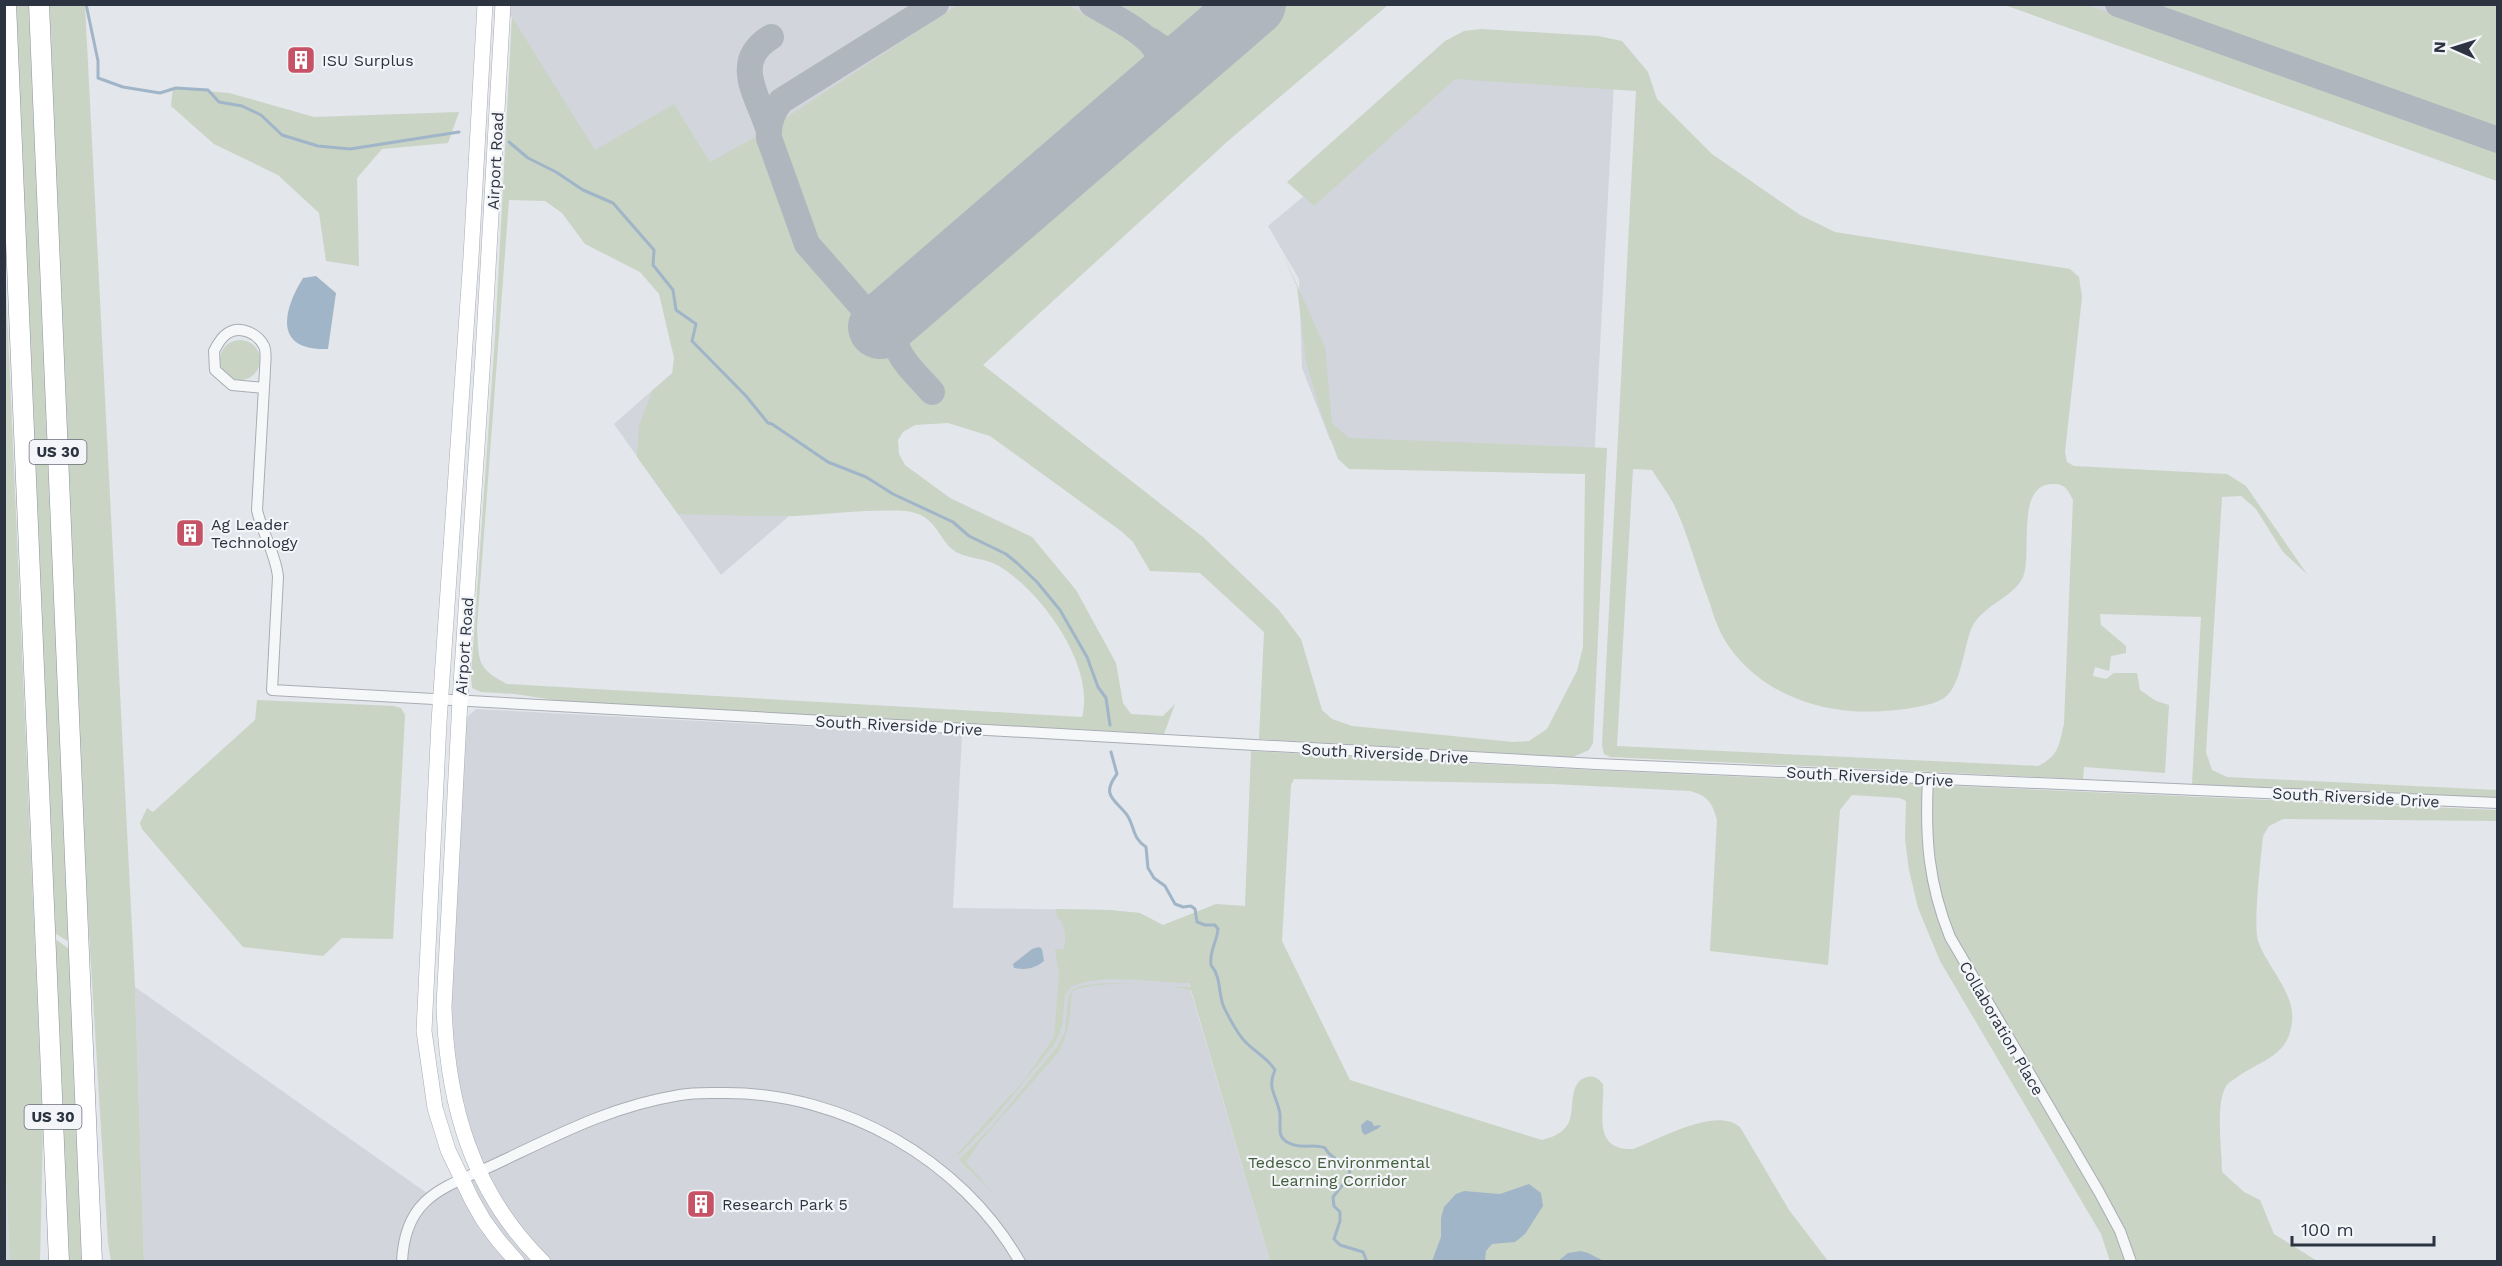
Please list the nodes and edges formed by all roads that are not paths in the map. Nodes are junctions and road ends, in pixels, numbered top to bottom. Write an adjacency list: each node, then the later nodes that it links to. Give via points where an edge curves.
1 (6, 4): 11 (highway, US 30)
2 (39, 4): 10 (highway, US 30)
3 (485, 4): 6 (main road, Airport Road)
4 (503, 4): 7 (main road, Airport Road)
5 (264, 388): 5 (street, via 264,346 246,331 228,333 214,351 215,370 232,385); 6 (street, South Riverside Drive, via 257,510 278,578 272,690)
6 (440, 700): 7 (street, South Riverside Drive); 13 (main road, Airport Road, via 424,1030 435,1108)
7 (460, 700): 8 (street, South Riverside Drive, via 1333,750); 12 (main road, Airport Road, via 445,1031 455,1104)
8 (1928, 778): 9 (street, South Riverside Drive); 22 (street, Collaboration Place, via 1928,862 1950,937 2099,1192)
9 (2498, 803)
10 (87, 1115): 16 (highway, US 30); 17 (highway)
11 (54, 1167): 14 (highway, via 47,1207); 15 (highway, US 30)
12 (479, 1172): 13 (street); 20 (main road, Airport Road, via 518,1233); 21 (street, via 616,1109 683,1094 764,1095 843,1114 900,1141 973,1199)
13 (462, 1179): 18 (street, via 418,1207 408,1224); 19 (main road, Airport Road, via 484,1221)
14 (47, 1262)
15 (59, 1262)
16 (92, 1262)
17 (104, 1262)
18 (402, 1262)
19 (517, 1262)
20 (543, 1262)
21 (1020, 1262)
22 (2131, 1262)

